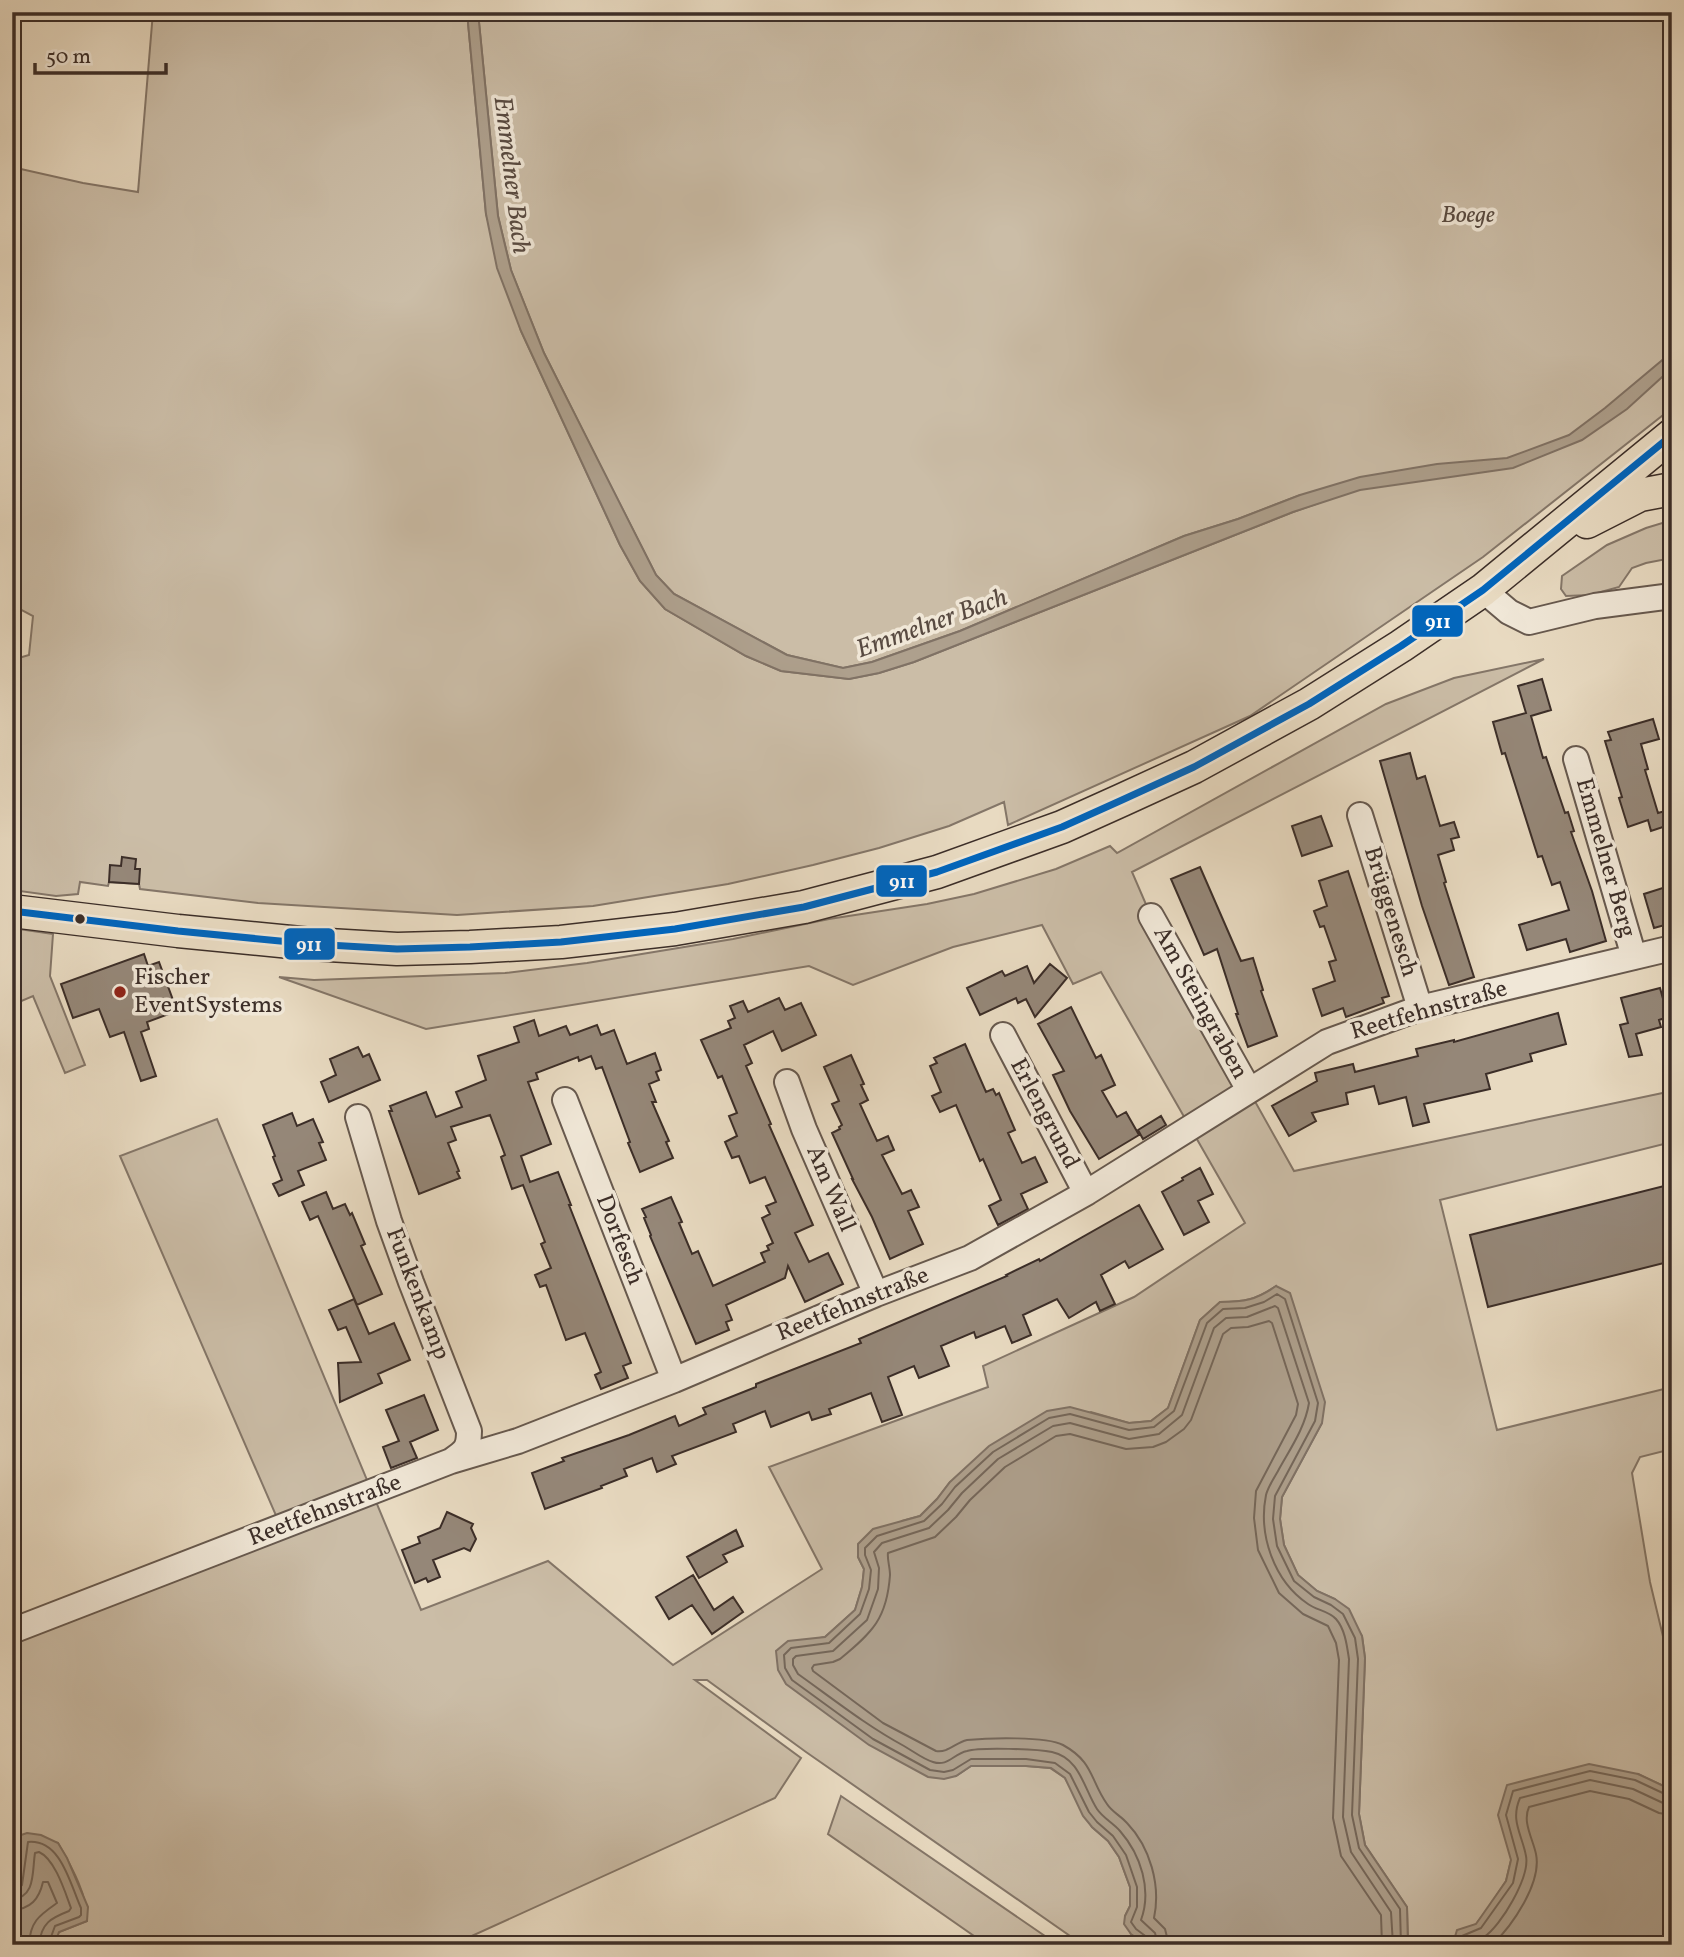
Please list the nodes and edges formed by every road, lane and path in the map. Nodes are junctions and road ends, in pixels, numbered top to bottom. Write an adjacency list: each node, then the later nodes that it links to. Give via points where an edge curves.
1 (1670, 439): 3 (main road)
2 (1672, 489): 3 (main road, via 1640,495 1593,518)
3 (1494, 581): 4 (street, via 1509,612 1529,622 1595,606); 7 (main road, via 1309,704 1194,767 1062,827 937,872 804,907 561,942 397,949 178,931)
4 (1672, 596)
5 (1576, 760): 10 (street, Emmelner Berg)
6 (1360, 815): 11 (street, Brüggenesch)
7 (12, 911)
8 (1151, 916): 14 (street, Am Steingraben)
9 (1672, 948): 10 (street, Reetfehnstraße)
10 (1634, 957): 11 (street, Reetfehnstraße)
11 (1420, 1008): 14 (street, Reetfehnstraße, via 1326,1042)
12 (1003, 1035): 17 (street, Erlengrund)
13 (787, 1082): 18 (street, Am Wall)
14 (1250, 1090): 17 (street, Reetfehnstraße)
15 (565, 1100): 19 (street, Dorfesch)
16 (358, 1117): 20 (street, Funkenkamp, via 406,1270 469,1431 466,1450)
17 (1086, 1193): 18 (street, Reetfehnstraße, via 970,1258)
18 (876, 1294): 19 (street, Reetfehnstraße)
19 (674, 1380): 20 (street, Reetfehnstraße, via 518,1441)
20 (451, 1461): 21 (street, Reetfehnstraße)
21 (12, 1631)

